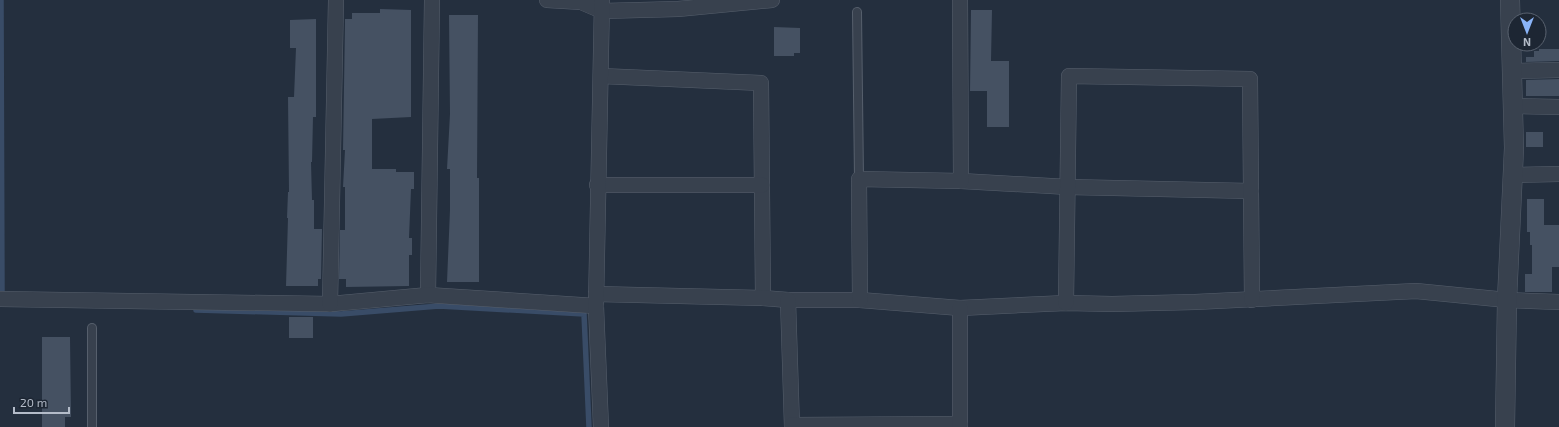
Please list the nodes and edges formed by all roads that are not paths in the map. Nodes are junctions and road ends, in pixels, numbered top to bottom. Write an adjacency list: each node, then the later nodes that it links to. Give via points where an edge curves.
1 (336, 0): 32 (street)
2 (432, 0): 22 (street)
3 (547, 0): 7 (street)
4 (772, 0): 7 (street, via 678,9)
5 (960, 0): 17 (street)
6 (1510, 0): 10 (street)
7 (602, 5): 11 (street)
8 (857, 12): 16 (lane)
9 (1559, 70): 10 (street)
10 (1512, 71): 12 (street)
11 (601, 76): 18 (street); 19 (street, via 761,83)
12 (1512, 106): 13 (street); 15 (street)
13 (1559, 107)
14 (1559, 174): 15 (street)
15 (1513, 175): 29 (street)
16 (859, 179): 17 (street); 27 (street)
17 (961, 181): 20 (street)
18 (597, 185): 19 (street); 25 (street)
19 (762, 185): 23 (street)
20 (1068, 187): 21 (street); 21 (street, via 1068,76 1234,79 1250,80); 31 (street)
21 (1251, 191): 28 (street)
22 (428, 295): 25 (street); 32 (street)
23 (763, 298): 25 (street); 26 (street)
24 (0, 299): 32 (street)
25 (596, 300): 38 (street)
26 (788, 300): 27 (street); 35 (street)
27 (860, 300): 33 (street)
28 (1252, 300): 29 (street, via 1416,291); 31 (street)
29 (1507, 300): 30 (street); 39 (street)
30 (1559, 302)
31 (1066, 303): 33 (street)
32 (330, 304)
33 (960, 308): 36 (street)
34 (92, 328): 37 (lane)
35 (792, 426): 36 (street)
36 (960, 426)
37 (92, 427)
38 (601, 427)
39 (1505, 427)

